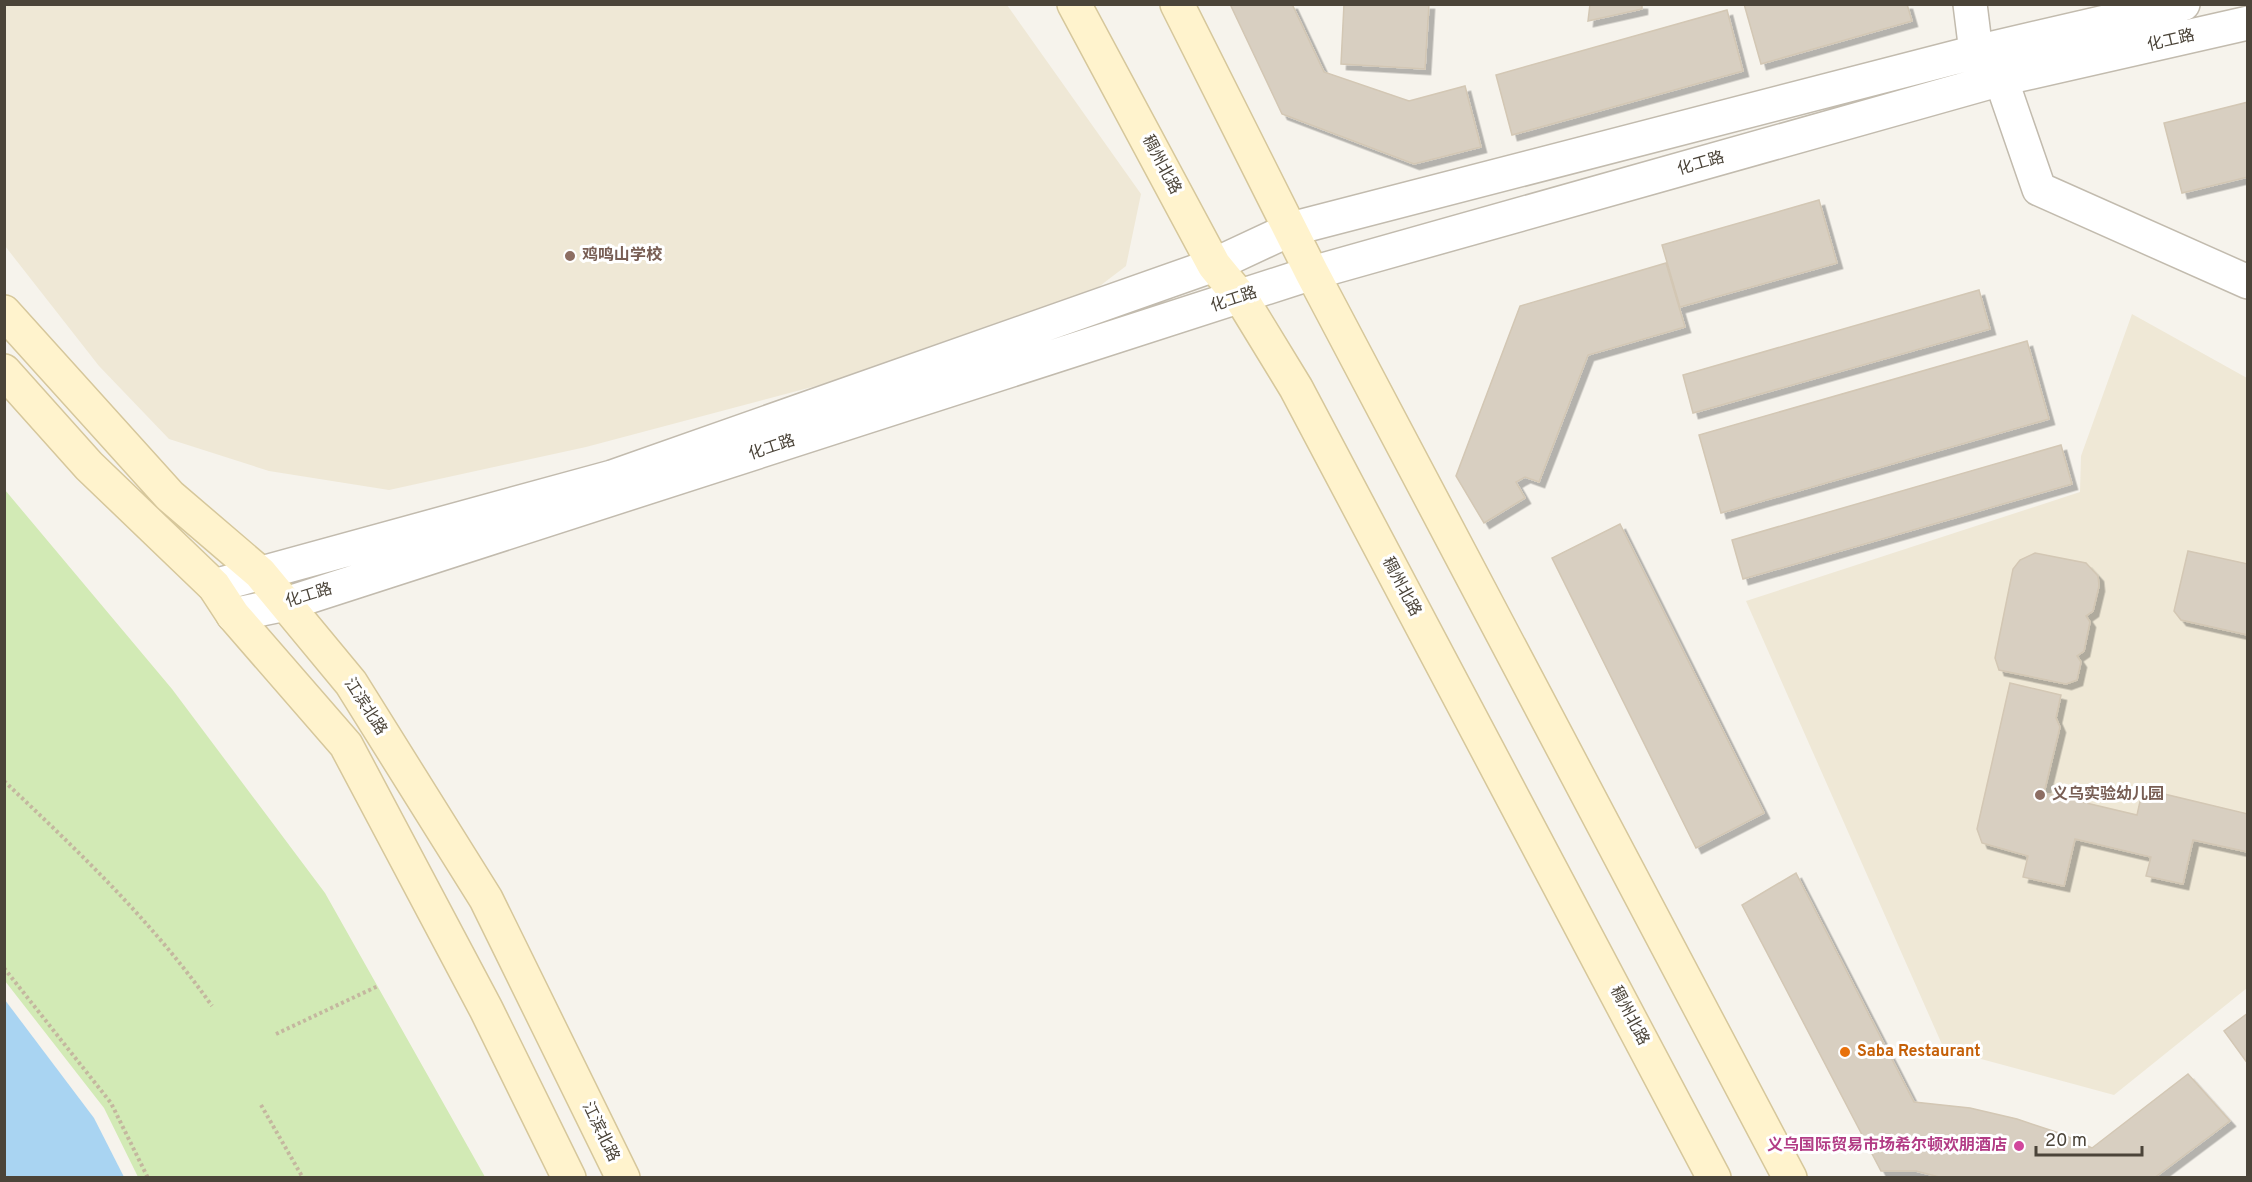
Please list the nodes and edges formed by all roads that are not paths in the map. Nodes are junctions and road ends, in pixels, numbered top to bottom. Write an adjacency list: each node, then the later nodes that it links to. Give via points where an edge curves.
1 (1074, 4): 9 (main road, 稠州北路)
2 (1177, 4): 8 (main road)
3 (1970, 4): 6 (street)
4 (2183, 4): 6 (street, 化工路)
5 (2247, 23): 7 (street, 化工路)
6 (1976, 52): 7 (street); 8 (street, 化工路)
7 (2001, 79): 10 (street, 化工路); 11 (street, via 2039,189)
8 (1291, 229): 9 (street, 化工路); 10 (main road)
9 (1214, 265): 12 (main road, 稠州北路); 15 (street, 化工路, via 612,477)
10 (1312, 273): 12 (street, 化工路); 22 (main road)
11 (2247, 282)
12 (1240, 298): 17 (street, 化工路); 21 (main road, 稠州北路, via 1301,398)
13 (4, 312): 15 (main road, 江滨北路, via 170,496)
14 (4, 371): 16 (main road, via 89,466)
15 (260, 573): 16 (street, 化工路); 17 (main road, 江滨北路)
16 (214, 586): 18 (main road)
17 (286, 604): 18 (street, 化工路); 20 (main road, 江滨北路, via 351,683 486,899)
18 (233, 615): 19 (main road, via 346,745 486,1009)
19 (569, 1178)
20 (623, 1178)
21 (1714, 1178)
22 (1790, 1178)

